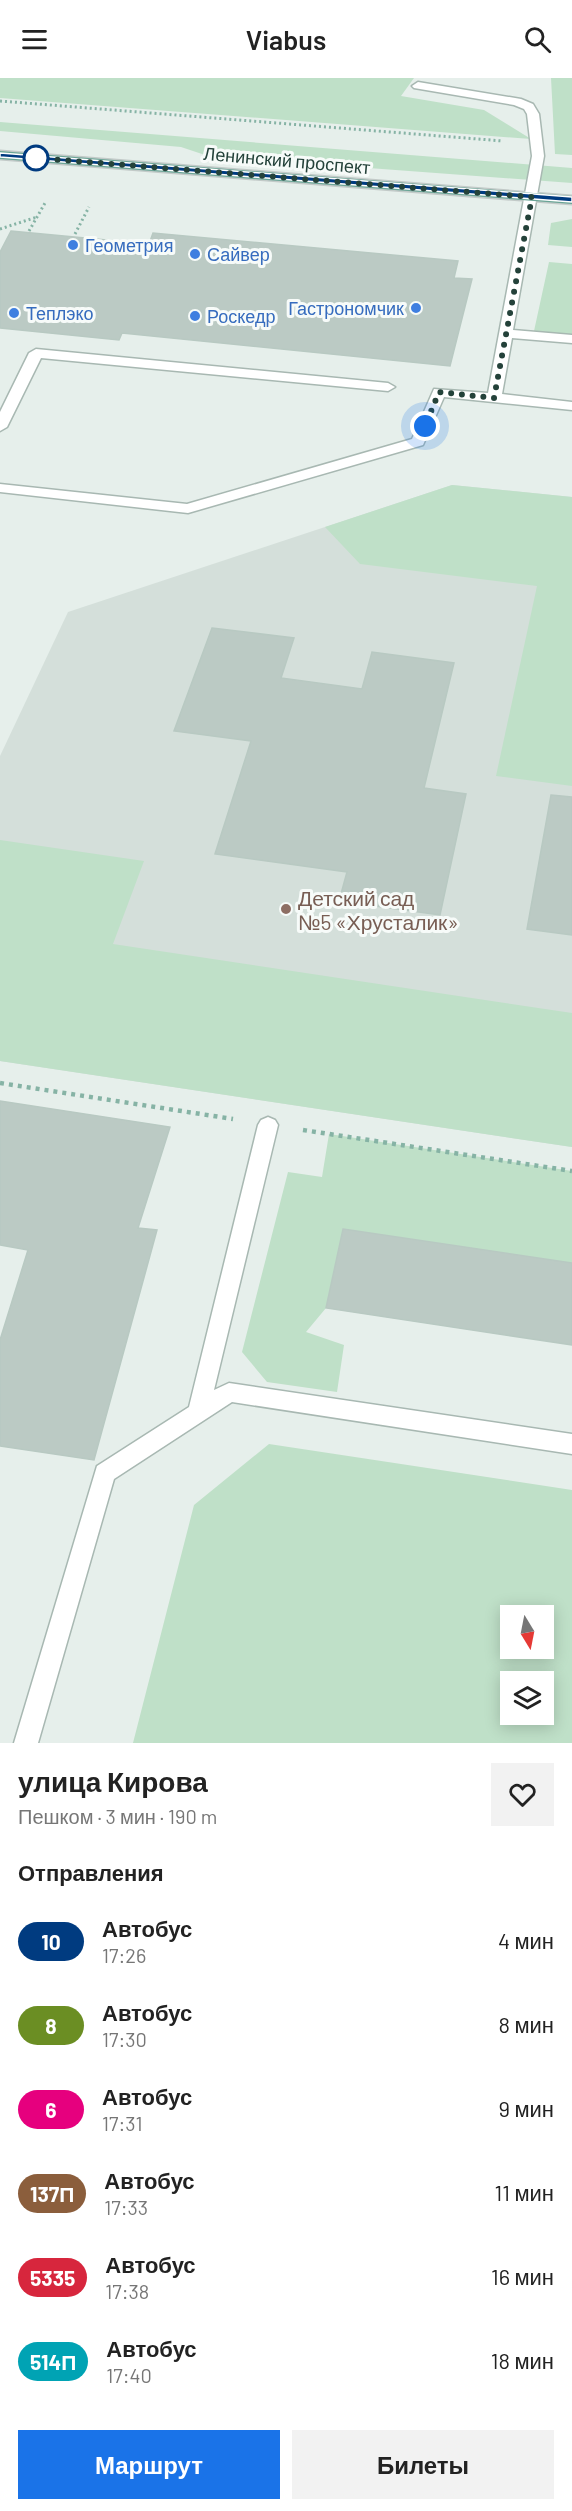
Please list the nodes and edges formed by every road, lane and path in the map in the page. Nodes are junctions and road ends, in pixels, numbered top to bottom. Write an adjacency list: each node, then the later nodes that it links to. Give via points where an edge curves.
1 (418, 86): 3 (lane, via 528,107 533,114)
2 (0, 101): 3 (path)
3 (537, 143): 5 (lane)
4 (0, 155): 5 (main road, Ленинский проспект)
5 (532, 197): 6 (main road, Ленинский проспект); 13 (lane)
6 (572, 200)
7 (45, 203): 9 (path)
8 (89, 207): 12 (path)
9 (37, 217): 10 (path); 11 (path)
10 (0, 230)
11 (29, 231)
12 (75, 234)
13 (506, 333): 14 (lane); 16 (lane)
14 (572, 339)
15 (388, 387): 18 (lane, via 36,353)
16 (494, 398): 17 (lane); 19 (lane, via 439,392 418,442 188,509)
17 (572, 406)
18 (0, 427)
19 (0, 488)
20 (268, 1125): 21 (lane)
21 (198, 1413): 22 (lane, via 229,1392); 23 (lane, via 105,1473)
22 (572, 1444)
23 (26, 1743)

